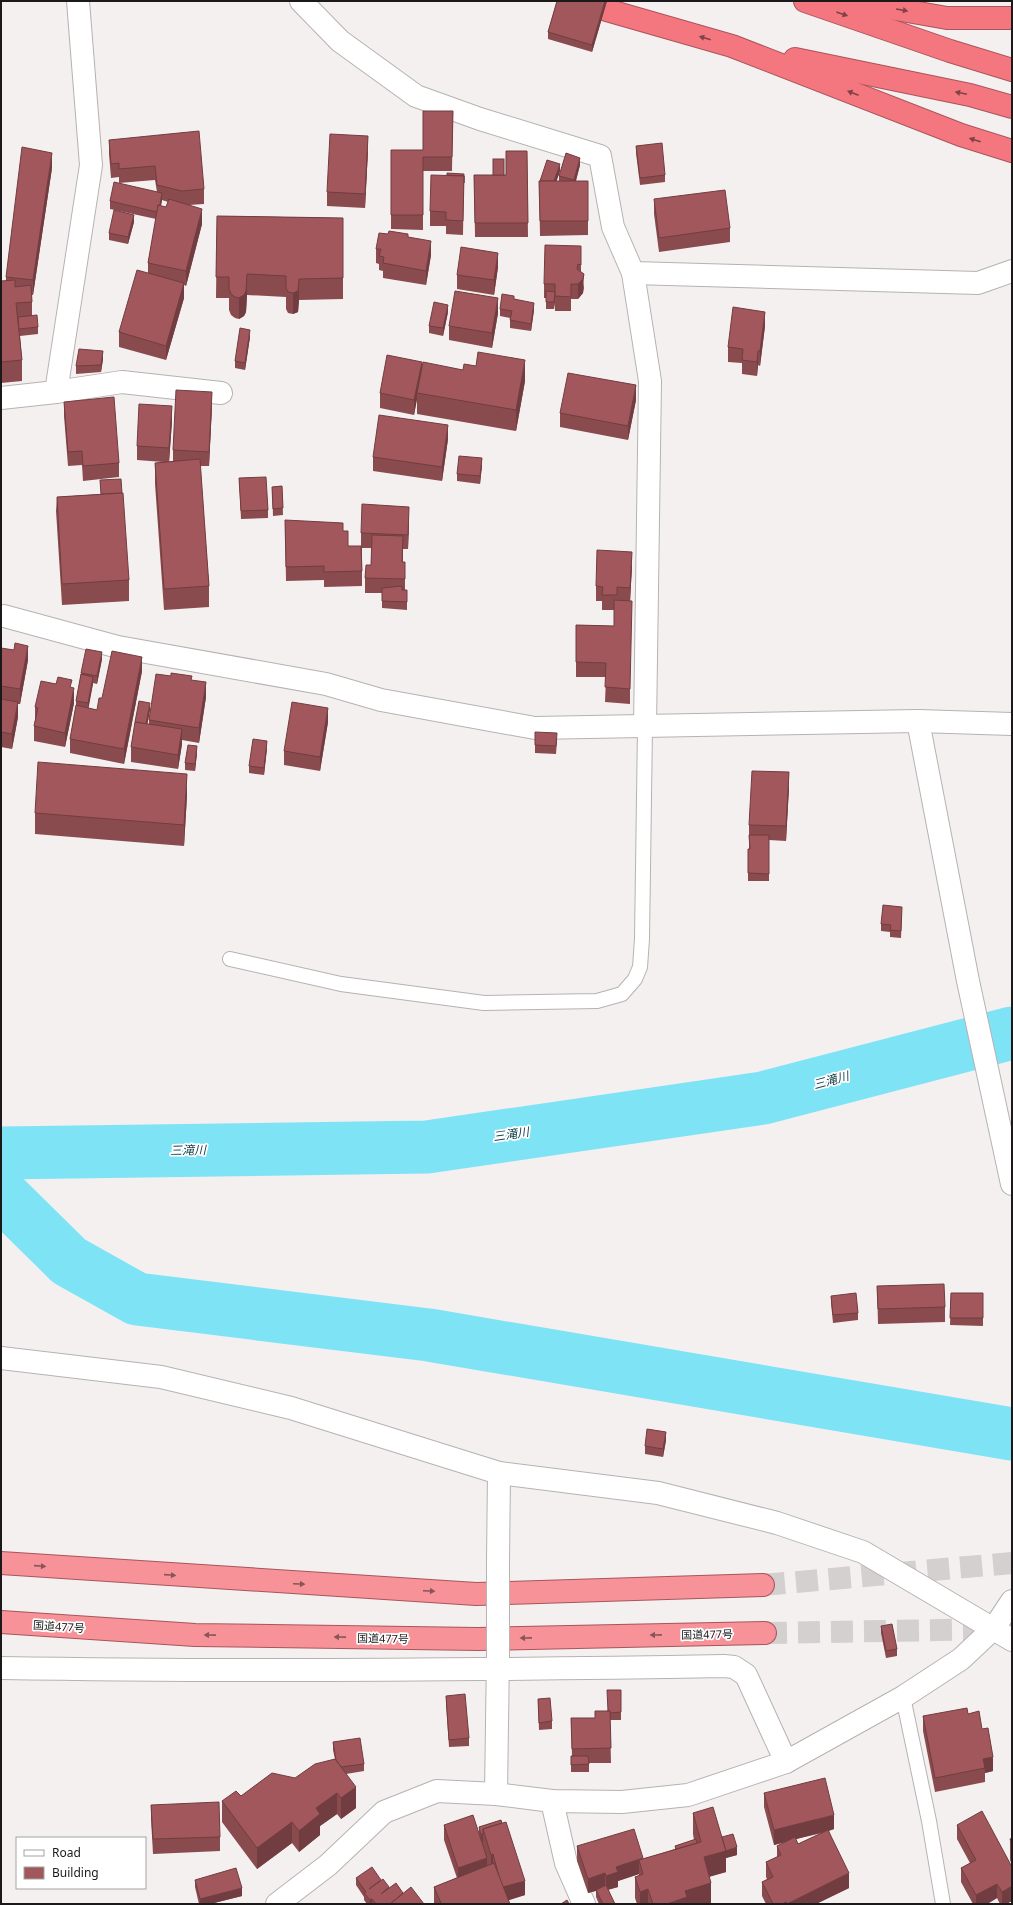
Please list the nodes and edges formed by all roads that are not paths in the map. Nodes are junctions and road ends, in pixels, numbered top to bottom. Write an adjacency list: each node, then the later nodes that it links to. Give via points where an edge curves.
1 (78, 1): 13 (street, via 91,165)
2 (301, 1): 12 (street, via 340,41 416,96 480,119 600,156 613,227)
3 (575, 1): 7 (highway, one-way to 3)
4 (805, 1): 8 (highway, one-way to 8)
5 (850, 1): 6 (highway, one-way to 6, via 947,18)
6 (1012, 18)
7 (732, 46): 9 (highway, one-way to 7, via 970,95); 10 (highway, one-way to 7, via 960,135)
8 (1012, 70)
9 (1012, 107)
10 (1012, 151)
11 (1012, 271): 12 (street, via 978,282)
12 (633, 273): 19 (street, via 650,382)
13 (56, 392): 14 (street, via 122,382); 15 (street)
14 (221, 393)
15 (1, 398)
16 (4, 616): 19 (street, via 118,647 326,684 381,700 535,728)
17 (918, 721): 18 (street); 19 (street); 21 (street, via 968,981)
18 (1012, 724)
19 (645, 727): 20 (lane, via 640,967 635,979 622,994 597,1001 484,1004 341,984)
20 (230, 959)
21 (1012, 1184)
22 (1, 1358): 23 (street, via 161,1377 291,1408)
23 (500, 1473): 29 (street, via 658,1493 776,1523 863,1552); 30 (street, bridge)
24 (1, 1563): 25 (highway, one-way to 25, via 198,1578 476,1594)
25 (763, 1585)
26 (1012, 1601): 29 (street)
27 (1, 1622): 28 (highway, 国道477号, one-way to 27, via 470,1639 195,1635)
28 (765, 1633)
29 (1003, 1634): 32 (street)
30 (498, 1662): 31 (street, via 165,1670); 33 (street, via 734,1667 746,1675); 34 (street)
31 (1, 1668)
32 (902, 1697): 33 (street); 38 (lane, via 929,1821)
33 (786, 1762): 35 (street, via 688,1795 622,1802)
34 (496, 1794): 35 (street); 36 (street, via 437,1791 384,1812 328,1865)
35 (552, 1801): 37 (street, via 566,1863)
36 (277, 1904)
37 (584, 1904)
38 (943, 1904)

